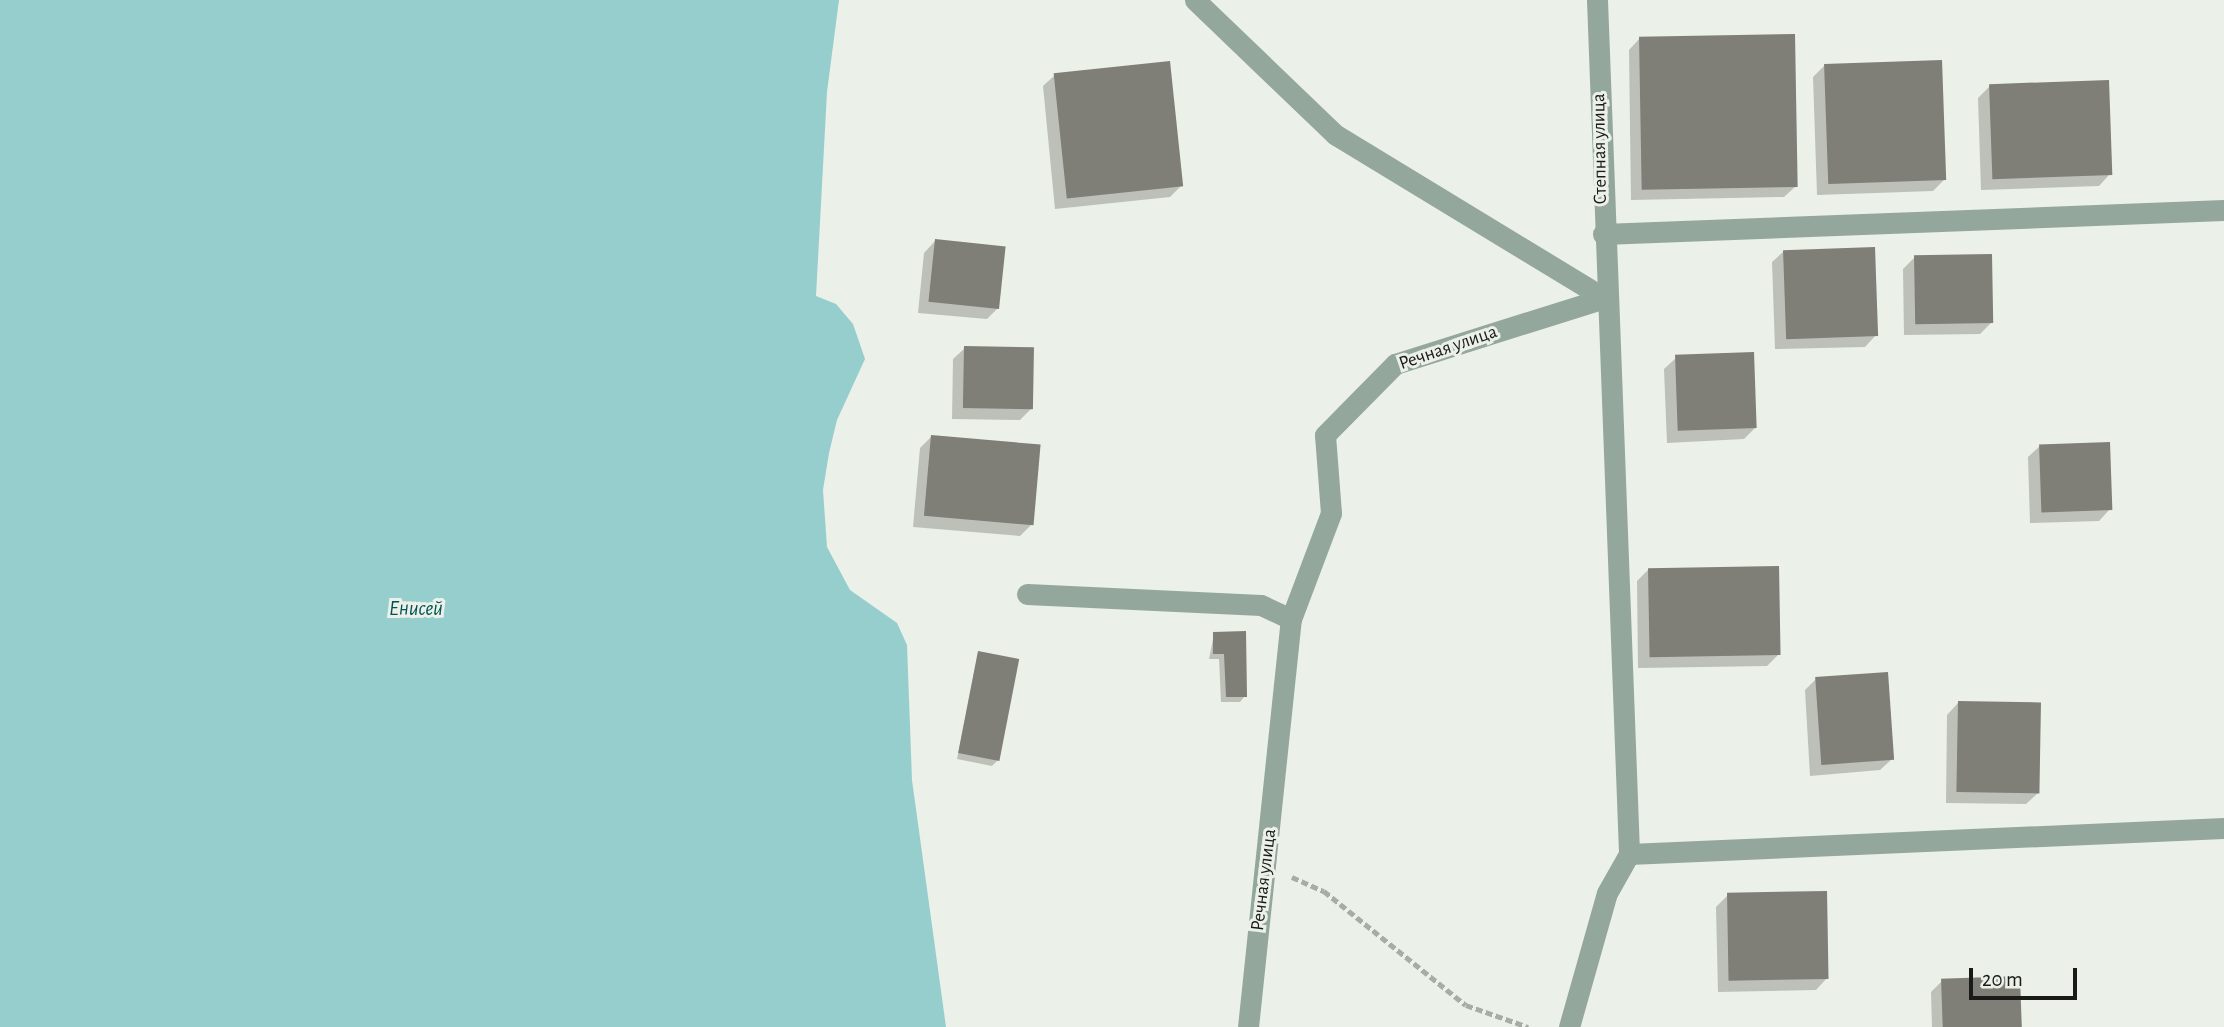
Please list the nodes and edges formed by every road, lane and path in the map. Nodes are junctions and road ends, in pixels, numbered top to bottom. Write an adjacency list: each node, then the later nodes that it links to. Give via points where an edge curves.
1 (1195, 0): 5 (lane, via 1336,135)
2 (1597, 0): 4 (lane, Степная улица)
3 (2224, 210): 4 (lane)
4 (1603, 234): 5 (lane, Степная улица)
5 (1604, 298): 7 (lane, Речная улица, via 1395,364 1325,435 1331,513); 9 (lane, Степная улица)
6 (1027, 594): 7 (lane, via 1261,605)
7 (1291, 619): 10 (lane, Речная улица)
8 (2224, 828): 9 (lane)
9 (1629, 854): 13 (lane, via 1607,892)
10 (1267, 866): 11 (lane, Речная улица); 12 (path, via 1324,891 1466,1005)
11 (1248, 1027)
12 (1528, 1027)
13 (1569, 1027)

